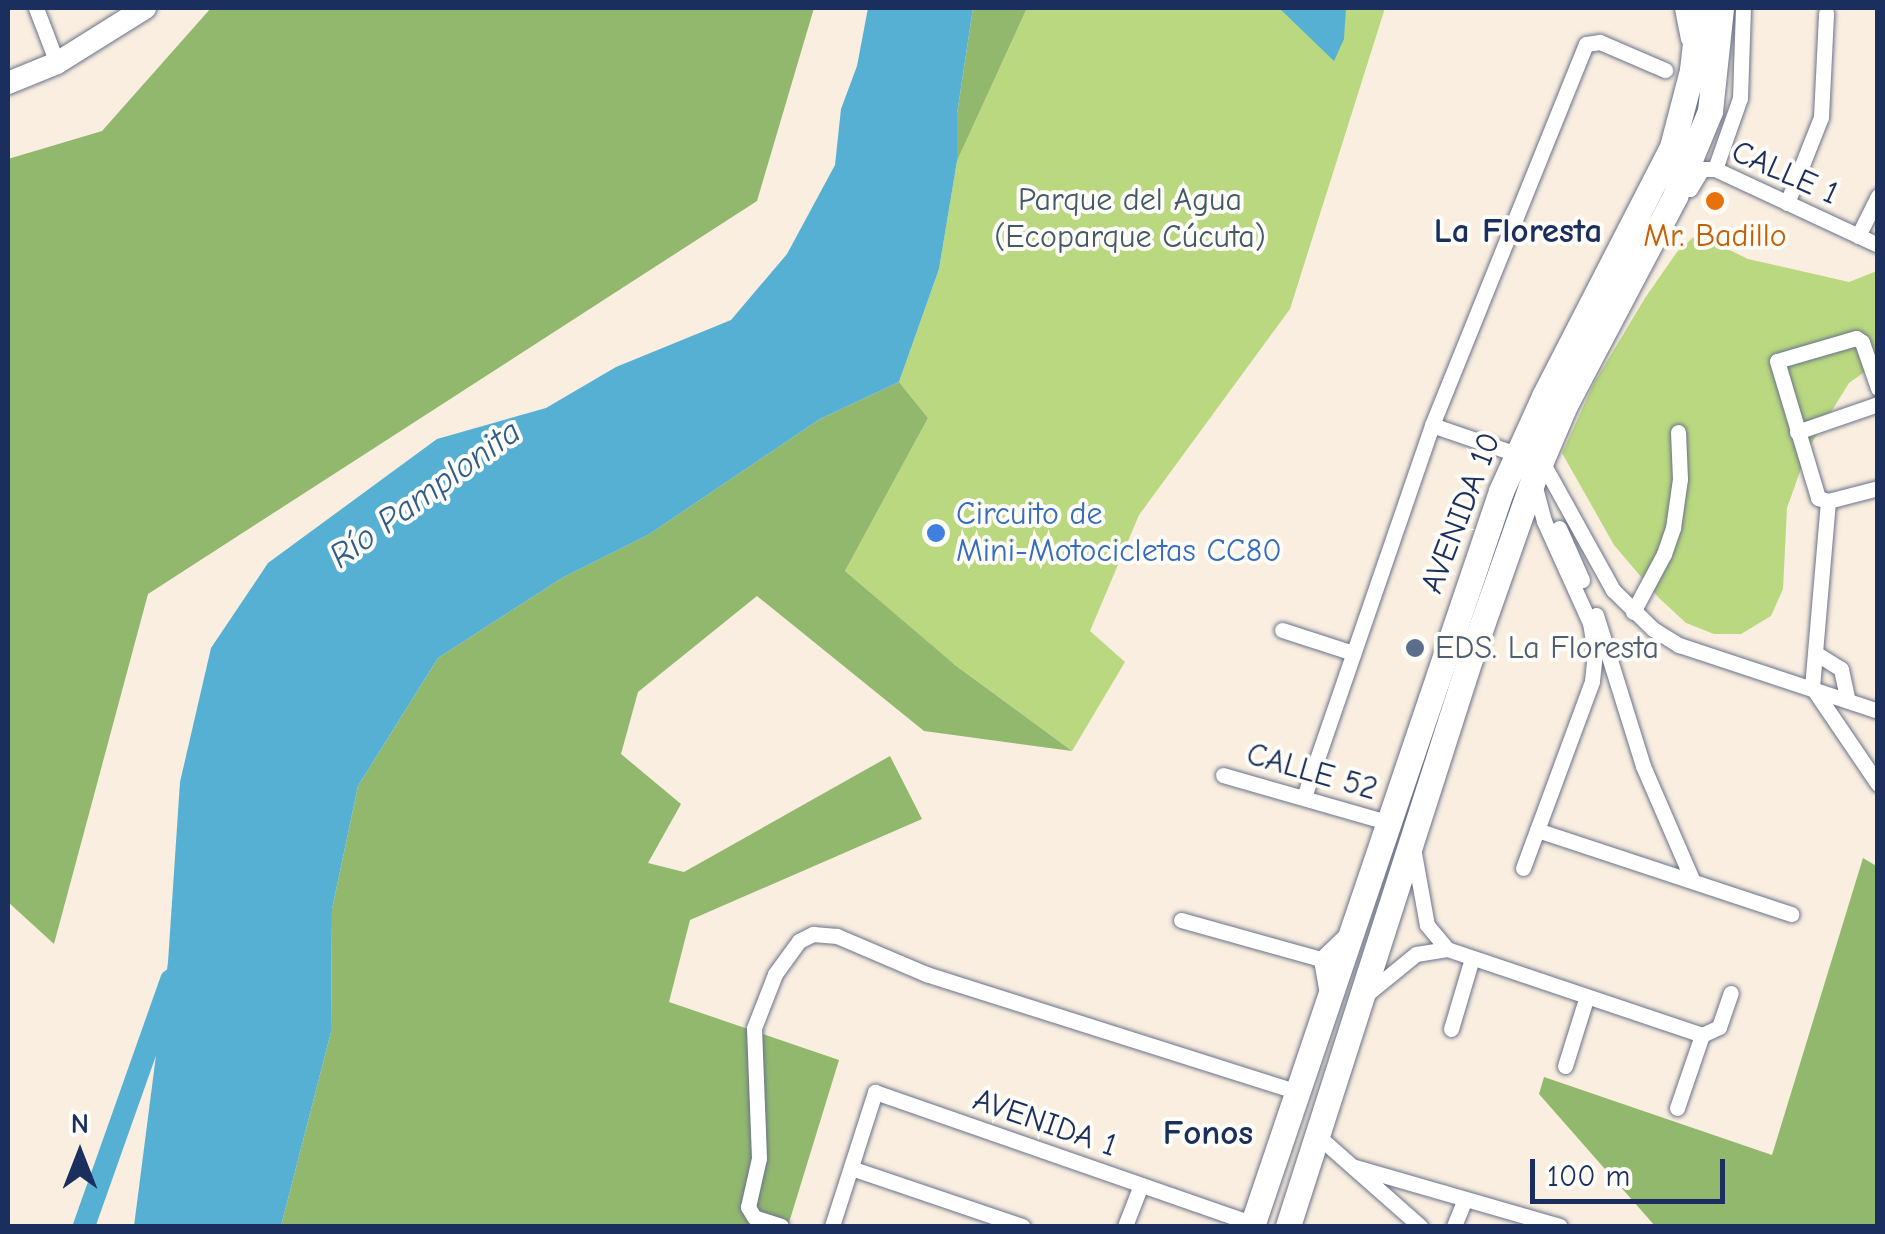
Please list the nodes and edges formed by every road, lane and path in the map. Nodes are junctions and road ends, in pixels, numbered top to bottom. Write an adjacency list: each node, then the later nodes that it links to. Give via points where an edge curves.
1 (36, 8): 8 (street)
2 (145, 8): 8 (main road)
3 (1682, 8): 10 (street)
4 (1699, 8): 10 (main road, AVENIDA 10)
5 (1721, 8): 13 (main road, AVENIDA 10, via 1710,111)
6 (1743, 8): 12 (street, via 1740,98)
7 (1826, 12): 15 (street, via 1821,117)
8 (57, 63): 11 (main road)
9 (1666, 70): 20 (street, via 1600,42 1586,44)
10 (1692, 70): 23 (main road, AVENIDA 10, via 1672,147)
11 (8, 83)
12 (1715, 169): 13 (street, CALLE 1, via 1702,169 1690,189); 15 (street, CALLE 1)
13 (1678, 189): 23 (main road, AVENIDA 10)
14 (1878, 196): 16 (street)
15 (1787, 203): 16 (street, CALLE 1)
16 (1858, 236): 17 (street, CALLE 1)
17 (1878, 245)
18 (1878, 388): 22 (street, via 1856,338 1780,358)
19 (1878, 404): 22 (street)
20 (1432, 424): 23 (street); 30 (street)
21 (1678, 432): 28 (street, via 1672,528)
22 (1797, 432): 25 (street, via 1816,495)
23 (1532, 473): 26 (street); 27 (main road, AVENIDA 10); 28 (street); 39 (main road, AVENIDA 10); 43 (street, via 1600,625 1643,766)
24 (1878, 488): 25 (street)
25 (1828, 500): 31 (street)
26 (1544, 520): 27 (street); 40 (street, via 1590,623 1595,654 1592,681)
27 (1518, 524): 41 (main road, AVENIDA 10)
28 (1632, 612): 32 (street, via 1678,645)
29 (1282, 630): 30 (street)
30 (1353, 653): 38 (street)
31 (1817, 654): 32 (street); 33 (street, via 1840,669)
32 (1812, 687): 33 (street); 35 (street)
33 (1847, 698): 34 (street)
34 (1878, 711)
35 (1871, 765): 37 (street)
36 (1223, 775): 38 (street, CALLE 52)
37 (1878, 784)
38 (1304, 798): 39 (street, CALLE 52)
39 (1386, 822): 46 (main road, AVENIDA 10)
40 (1537, 830): 42 (street); 43 (street)
41 (1413, 842): 47 (main road, AVENIDA 10); 48 (street, via 1427,925)
42 (1523, 868)
43 (1692, 879): 44 (street)
44 (1791, 914)
45 (1182, 920): 49 (street)
46 (1353, 924): 47 (main road); 49 (main road, AVENIDA 10)
47 (1386, 927): 51 (main road, AVENIDA 10)
48 (1448, 950): 50 (street); 54 (street, via 1416,954)
49 (1331, 958): 51 (main road, via 1359,956); 58 (main road, AVENIDA 10, via 1328,999)
50 (1472, 958): 53 (street); 55 (street)
51 (1374, 964): 54 (main road, AVENIDA 10)
52 (1731, 993): 56 (street, via 1719,1028)
53 (1587, 996): 56 (street); 57 (street)
54 (1363, 997): 60 (main road, AVENIDA 10)
55 (1451, 1029)
56 (1702, 1035): 59 (street)
57 (1565, 1066)
58 (1297, 1092): 65 (main road, AVENIDA 10); 66 (street, via 926,974 837,936 813,934 775,974 754,1028 758,1158 747,1202 754,1216)
59 (1677, 1108)
60 (1319, 1138): 61 (street); 70 (main road, AVENIDA 10)
61 (1355, 1167): 64 (street); 71 (street)
62 (851, 1168): 63 (street, AVENIDA 1, via 875,1092); 67 (street); 68 (street)
63 (1141, 1185): 65 (street, AVENIDA 1); 69 (street)
64 (1464, 1199): 72 (street); 73 (street)
65 (1253, 1225)
66 (781, 1226)
67 (832, 1226)
68 (1022, 1226)
69 (1125, 1226)
70 (1288, 1226)
71 (1420, 1226)
72 (1454, 1226)
73 (1560, 1226)

